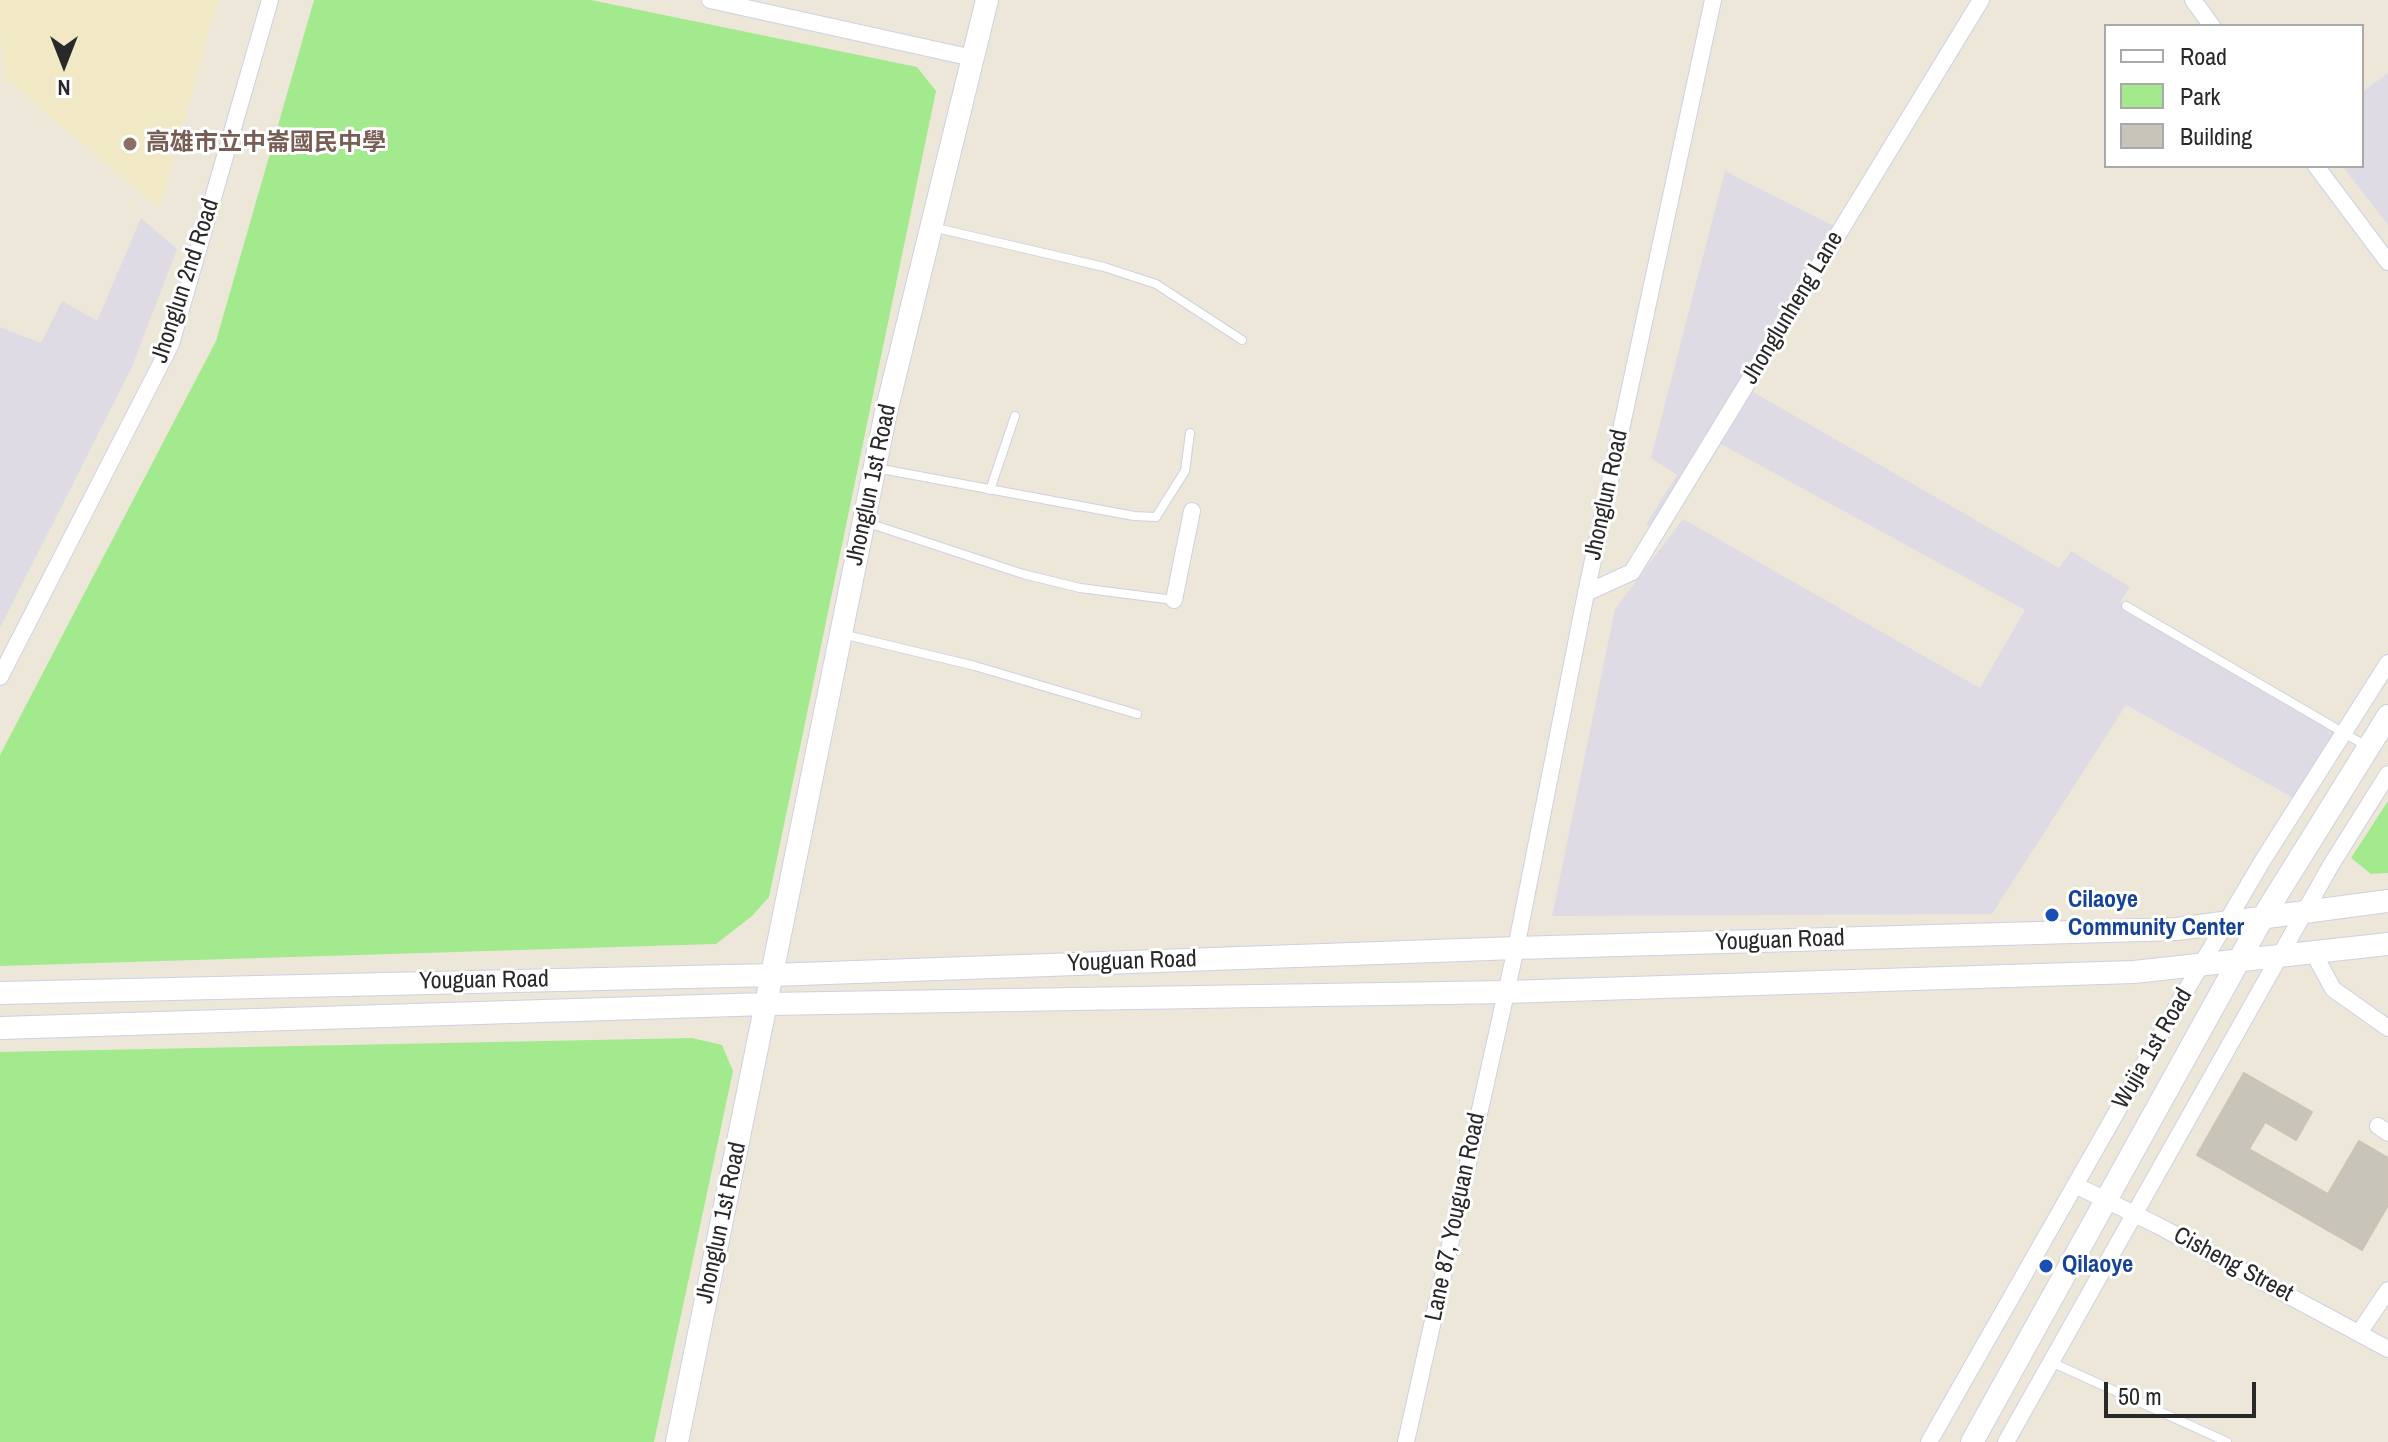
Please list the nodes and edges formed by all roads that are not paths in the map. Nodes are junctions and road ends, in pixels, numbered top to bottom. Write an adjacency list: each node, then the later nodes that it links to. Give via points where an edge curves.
1 (270, 0): 24 (street, Jhonglun 2nd Road, via 171,344)
2 (710, 0): 8 (street)
3 (987, 0): 8 (street, Jhonglun 1st Road)
4 (1713, 0): 19 (street, Jhonglun Road)
5 (1981, 0): 19 (street, Jhonglunheng Lane, via 1632,572)
6 (2193, 0): 7 (street)
7 (2211, 24)
8 (973, 58): 10 (street, Jhonglun 1st Road)
9 (2318, 168): 11 (street)
10 (931, 226): 12 (lane, via 1156,284); 15 (street, Jhonglun 1st Road)
11 (2388, 262)
12 (1242, 340)
13 (1015, 416): 16 (lane)
14 (1190, 433): 16 (lane, via 1185,471 1156,517)
15 (875, 468): 16 (lane); 18 (street, Jhonglun 1st Road)
16 (990, 490)
17 (1192, 511): 20 (street)
18 (864, 521): 20 (lane, via 1023,574 1080,588); 22 (street, Jhonglun 1st Road)
19 (1586, 593): 35 (street, Jhonglun Road)
20 (1174, 600)
21 (2126, 606): 27 (lane)
22 (842, 633): 25 (lane); 40 (street, Jhonglun 1st Road)
23 (2388, 663): 27 (street, Wujia 1st Road)
24 (0, 677)
25 (1137, 714)
26 (2388, 716): 28 (street, Wujia 1st Road)
27 (2344, 734): 28 (lane); 33 (street, Wujia 1st Road)
28 (2369, 747): 32 (street, Wujia 1st Road)
29 (2388, 774): 31 (street)
30 (2388, 901): 31 (street, Youguan Road)
31 (2306, 912): 32 (street, Youguan Road); 37 (street)
32 (2263, 917): 33 (street, Youguan Road); 38 (street, Wujia 1st Road)
33 (2226, 924): 35 (street, Youguan Road); 39 (street, Wujia 1st Road)
34 (2388, 944): 36 (street, Youguan Road)
35 (1516, 948): 40 (street, Youguan Road); 41 (street, Jhonglun Road)
36 (2313, 952): 37 (street, Youguan Road); 45 (street, via 2333,989)
37 (2279, 957): 38 (street, Youguan Road); 48 (street)
38 (2239, 962): 39 (street, Youguan Road); 47 (street, Wujia 1st Road)
39 (2201, 966): 41 (street, Youguan Road); 46 (street, Wujia 1st Road)
40 (773, 975): 42 (street, Youguan Road); 43 (street, Jhonglun 1st Road)
41 (1506, 992): 43 (street, Youguan Road); 54 (street, Lane 87, Youguan Road)
42 (0, 993)
43 (767, 1004): 44 (street, Youguan Road); 53 (street, Jhonglun 1st Road)
44 (0, 1028)
45 (2388, 1028)
46 (2075, 1185): 47 (street, Cisheng Street); 55 (street, Wujia 1st Road)
47 (2107, 1201): 48 (street, Cisheng Street); 56 (street, Wujia 1st Road)
48 (2133, 1214): 50 (street, Cisheng Street); 52 (street)
49 (2388, 1290): 50 (street)
50 (2359, 1333): 51 (street, Cisheng Street)
51 (2388, 1349)
52 (2051, 1362): 57 (street); 58 (lane)
53 (677, 1442)
54 (1406, 1442)
55 (1929, 1442)
56 (1972, 1442)
57 (2006, 1442)
58 (2227, 1442)

